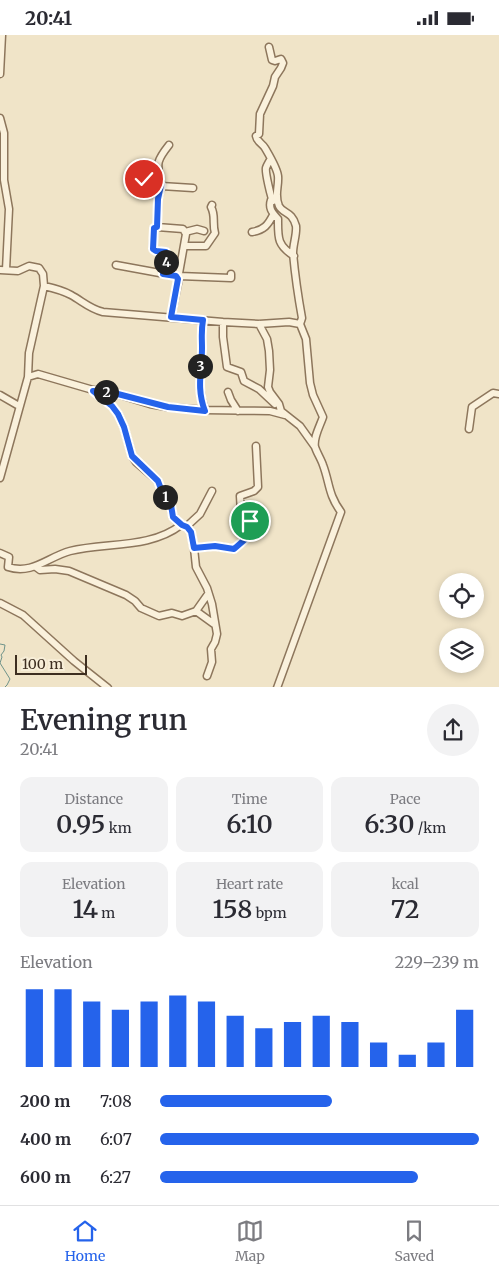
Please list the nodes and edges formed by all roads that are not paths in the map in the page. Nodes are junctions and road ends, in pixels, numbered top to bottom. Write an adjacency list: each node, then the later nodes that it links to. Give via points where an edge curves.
1 (2, 35): 3 (street)
2 (269, 47): 6 (street, via 272,60 281,59 283,63 260,114 259,134 256,136)
3 (0, 74)
4 (0, 118): 21 (street, via 4,133 4,180 10,209)
5 (169, 145): 8 (street, via 157,165)
6 (270, 160): 10 (street, via 266,173); 11 (street, via 278,175)
7 (143, 165): 8 (street, via 145,184 149,187)
8 (161, 185): 9 (street); 14 (street)
9 (193, 188)
10 (272, 200): 11 (street); 13 (street, via 270,209)
11 (278, 204): 19 (street, via 294,220)
12 (212, 205): 18 (street, via 215,233 208,244)
13 (273, 215): 17 (street, via 269,224); 19 (street, via 278,219 279,242)
14 (157, 227): 16 (street, via 183,229); 22 (street, via 154,228 153,249 167,254)
15 (204, 231): 16 (street)
16 (184, 232): 18 (street)
17 (252, 232)
18 (184, 246): 24 (street)
19 (294, 256): 30 (street, via 302,318)
20 (116, 265): 22 (street)
21 (3, 270): 25 (street, via 18,271 29,266 40,268)
22 (163, 274): 24 (street)
23 (231, 274): 24 (street, via 231,278)
24 (179, 278): 26 (street)
25 (44, 287): 26 (street, via 73,296 92,310); 31 (street, via 29,353)
26 (171, 317): 27 (street)
27 (203, 320): 28 (street); 38 (street, via 199,377)
28 (223, 322): 29 (street); 41 (street, via 227,367 241,372 244,381 259,389)
29 (259, 324): 30 (street); 41 (street, via 269,351 268,387)
30 (300, 324): 44 (street, via 306,339 310,383 323,417)
31 (28, 377): 32 (street, via 38,374); 37 (street)
32 (93, 391): 38 (street, via 168,407); 47 (street, via 118,414 132,456 158,481 171,505 173,517)
33 (228, 392): 36 (street)
34 (499, 394): 42 (street, via 494,393 472,407)
35 (0, 395): 37 (street)
36 (232, 401): 39 (street); 40 (street)
37 (19, 406): 45 (street)
38 (205, 411): 39 (street)
39 (228, 411): 40 (street)
40 (238, 411): 41 (street)
41 (284, 414): 44 (street, via 300,426)
42 (469, 429)
43 (256, 445): 48 (street, via 258,487 240,497 241,512 258,528 234,549 215,546)
44 (315, 448): 57 (street, via 324,465 333,501 341,512)
45 (0, 477)
46 (212, 491): 47 (street, via 200,514)
47 (184, 526): 48 (street, via 191,532); 50 (street, via 144,540 70,551)
48 (194, 548): 51 (street, via 196,567)
49 (0, 553): 50 (street, via 9,557 8,567)
50 (36, 567): 53 (street, via 68,571 126,595 141,608 159,616)
51 (208, 594): 53 (street); 54 (street)
52 (0, 603): 56 (street, via 23,615)
53 (196, 611): 54 (street)
54 (214, 624): 55 (street, via 217,633 211,649 211,669)
55 (207, 675)
56 (108, 687)
57 (277, 687)

